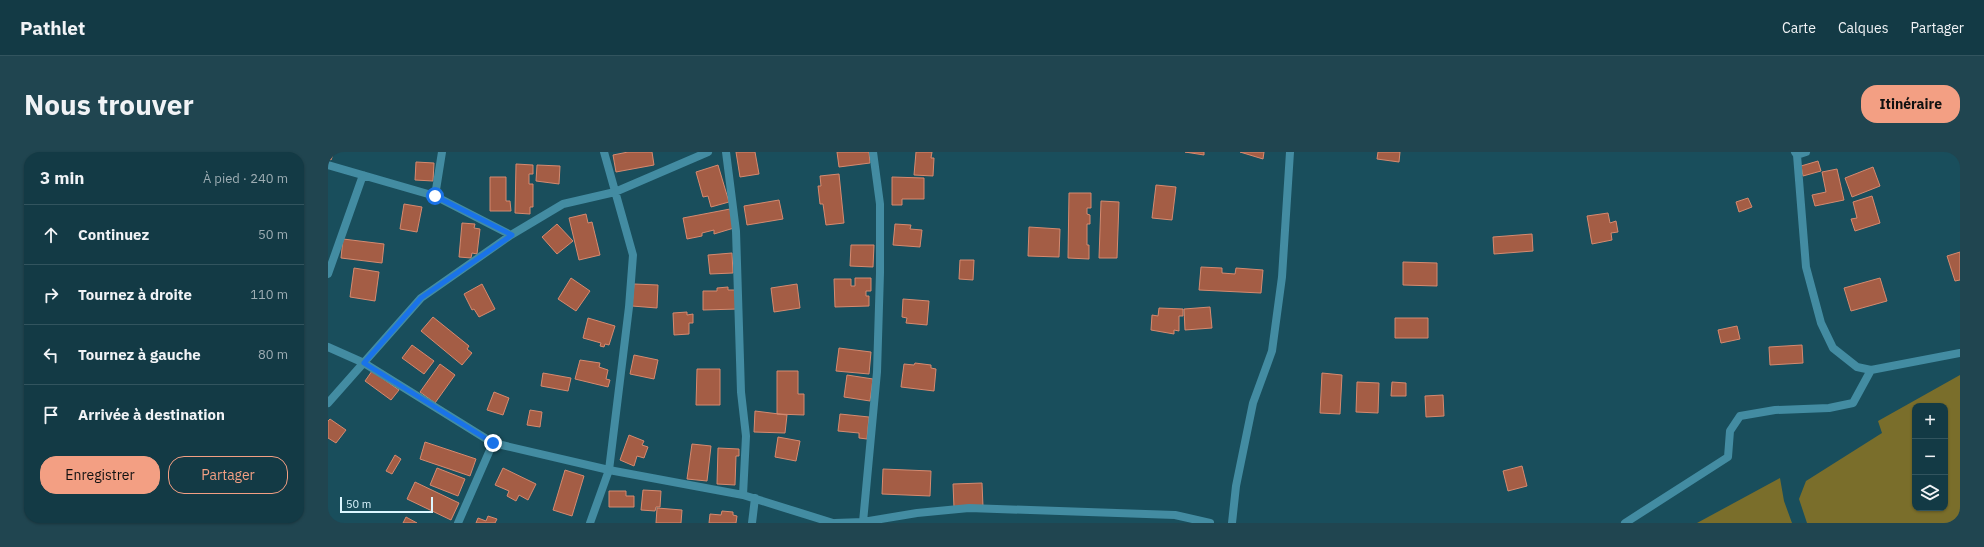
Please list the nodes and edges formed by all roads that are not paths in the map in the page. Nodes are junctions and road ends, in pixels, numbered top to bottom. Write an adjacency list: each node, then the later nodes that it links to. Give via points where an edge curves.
1 (442, 152): 12 (street)
2 (604, 152): 11 (street)
3 (708, 152): 11 (street)
4 (726, 152): 22 (street, via 736,231 741,392 746,436)
5 (873, 152): 24 (street, via 880,204 877,372)
6 (1290, 152): 30 (street, via 1282,277 1272,351 1253,403 1236,486)
7 (1806, 152): 8 (street)
8 (1796, 154): 18 (street, via 1806,267 1821,323 1833,348 1857,367)
9 (328, 165): 10 (street)
10 (363, 176): 12 (street); 14 (street)
11 (615, 192): 13 (street, via 563,204); 21 (street, via 633,255)
12 (435, 196): 13 (street)
13 (512, 235): 17 (street, via 421,298)
14 (328, 274)
15 (328, 347): 17 (street)
16 (1960, 353): 18 (street)
17 (364, 363): 19 (street); 20 (street)
18 (1871, 370): 31 (street, via 1853,403 1829,408 1775,410 1740,416 1730,431 1728,457)
19 (328, 403)
20 (493, 443): 21 (street); 25 (street)
21 (609, 470): 22 (street); 26 (street)
22 (744, 495): 23 (street)
23 (755, 498): 27 (street); 28 (street)
24 (863, 522): 28 (street); 29 (street, via 969,508 1174,515)
25 (458, 523)
26 (590, 523)
27 (752, 523)
28 (834, 523)
29 (1210, 523)
30 (1232, 523)
31 (1625, 523)

